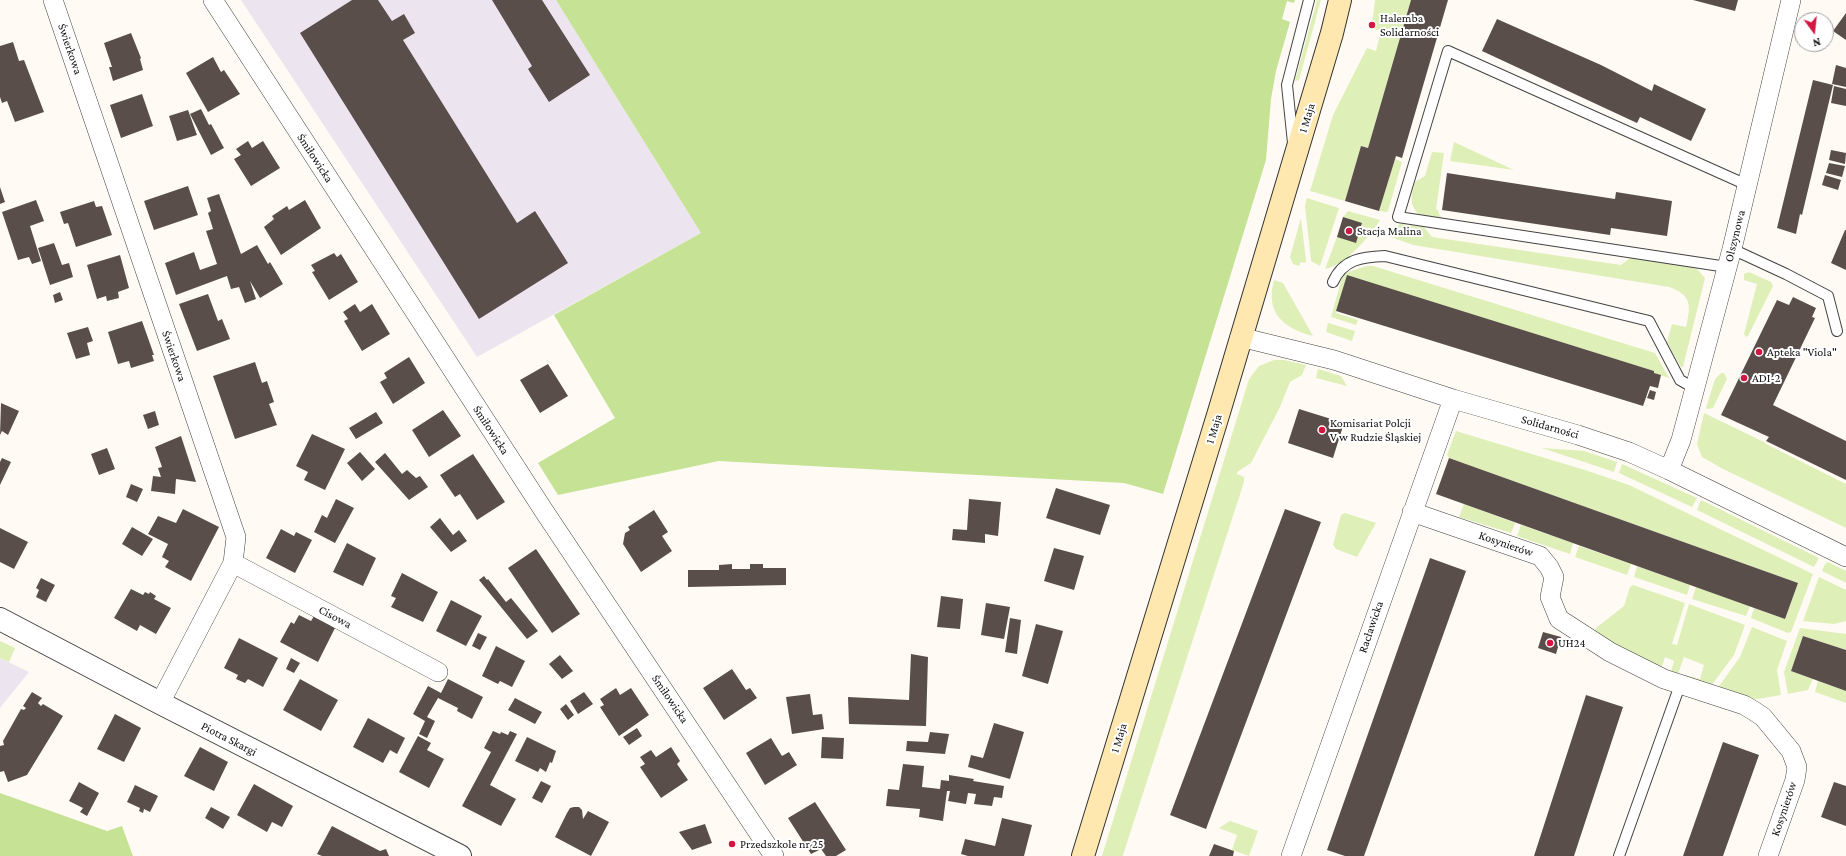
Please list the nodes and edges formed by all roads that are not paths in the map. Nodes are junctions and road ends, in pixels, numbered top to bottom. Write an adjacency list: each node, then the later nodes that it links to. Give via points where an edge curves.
1 (53, 0): 17 (street, Świerkowa, via 236,537)
2 (213, 0): 23 (street, Śmiłowicka, via 544,511)
3 (1309, 0): 6 (lane, via 1287,85)
4 (1340, 0): 6 (main road, 1 Maja)
5 (1791, 0): 7 (street, Olszynowa)
6 (1295, 157): 11 (main road, 1 Maja)
7 (1747, 185): 8 (street, Olszynowa); 8 (lane, via 1448,51 1398,217)
8 (1730, 258): 10 (lane, via 1786,274 1828,296); 12 (street, Olszynowa)
9 (1333, 282): 12 (lane, via 1338,271 1362,257 1385,256 1649,321 1680,380)
10 (1836, 331)
11 (1240, 337): 13 (street, Solidarności, via 1334,360); 24 (main road, 1 Maja)
12 (1694, 388): 14 (street, Olszynowa, via 1681,440)
13 (1453, 399): 14 (street, Solidarności, via 1578,435 1629,452); 15 (street, Racławicka)
14 (1669, 470): 16 (street, Solidarności)
15 (1412, 512): 20 (street, Kosynierów, via 1540,556 1554,577 1550,597 1559,619 1610,652 1664,680); 25 (street, Racławicka)
16 (1846, 556)
17 (233, 563): 19 (street, Cisowa); 21 (street, Świerkowa)
18 (0, 619): 21 (street, Piotra Skargi)
19 (438, 672)
20 (1680, 685): 26 (lane); 27 (street, Kosynierów, via 1744,705 1763,717 1791,751 1796,763 1796,774)
21 (160, 703): 22 (street, Piotra Skargi)
22 (460, 856)
23 (774, 856)
24 (1083, 856)
25 (1291, 856)
26 (1619, 856)
27 (1768, 856)

